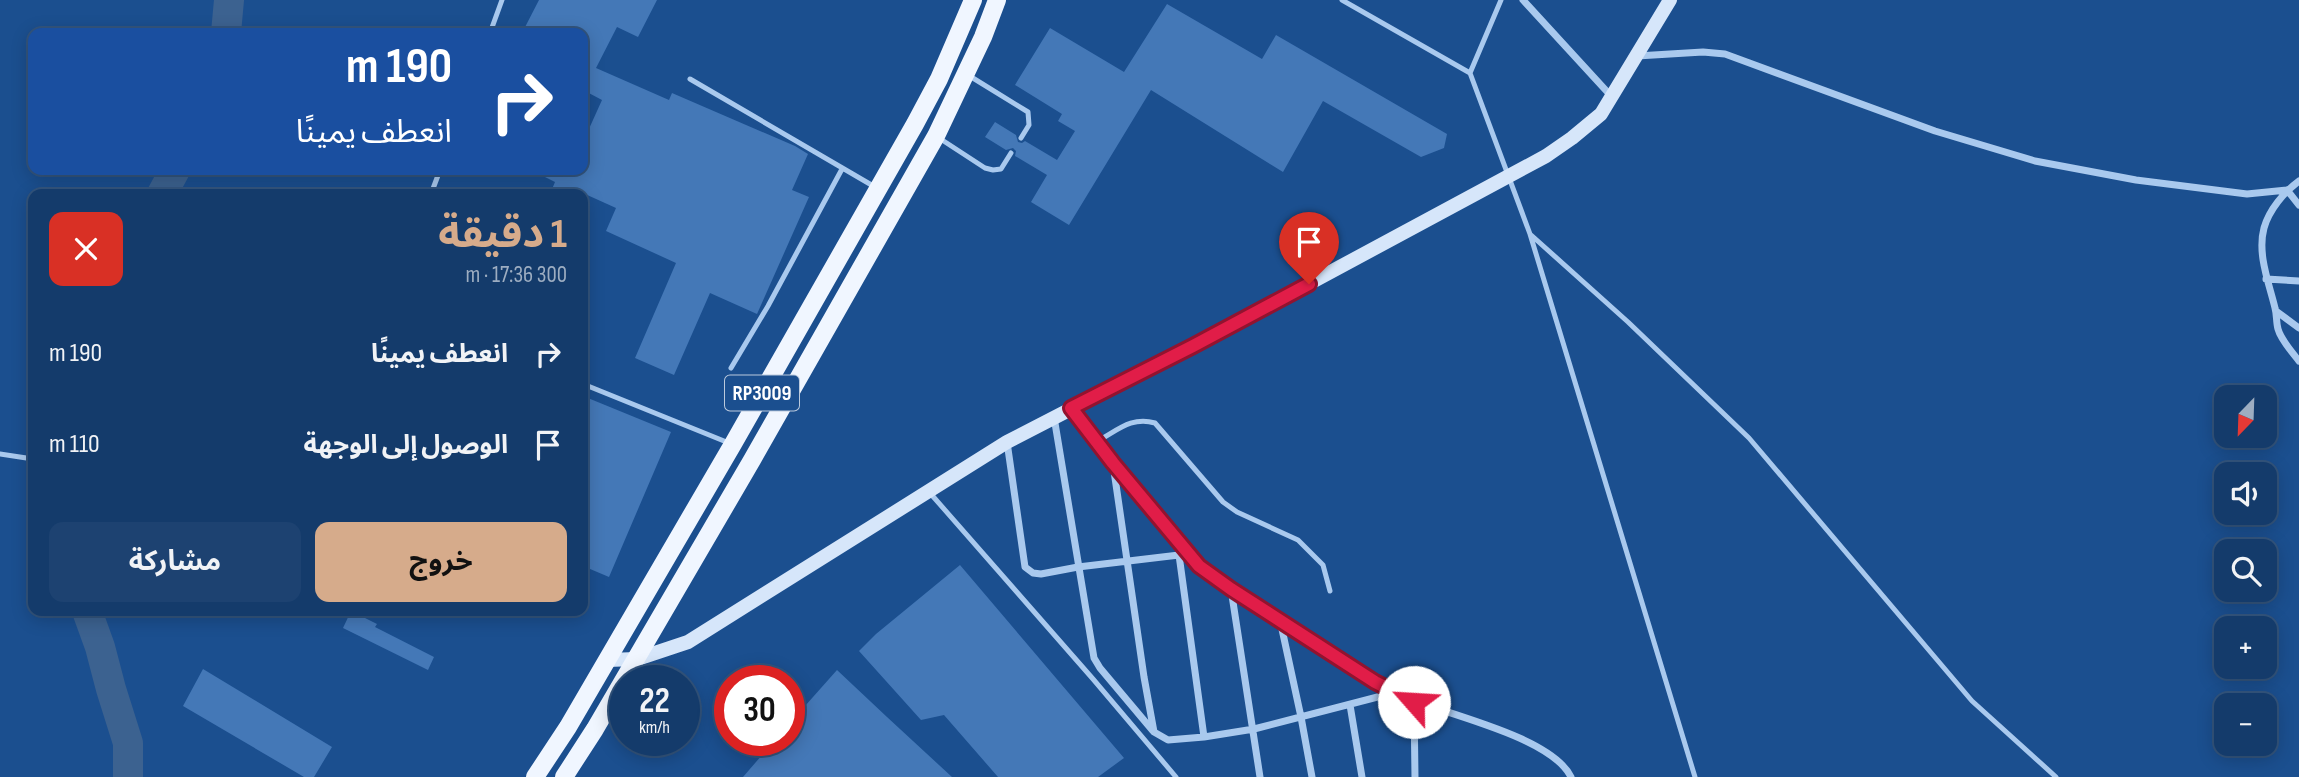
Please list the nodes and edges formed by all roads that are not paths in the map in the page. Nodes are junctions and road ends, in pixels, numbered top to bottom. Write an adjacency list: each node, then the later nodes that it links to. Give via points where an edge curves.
1 (502, 0): 8 (lane)
2 (973, 0): 20 (main road, RP3009, via 939,79)
3 (997, 0): 11 (main road, RP3009)
4 (1342, 0): 10 (lane)
5 (1501, 0): 10 (lane)
6 (1523, 0): 13 (street)
7 (1670, 0): 9 (street)
8 (492, 28)
9 (1636, 56): 13 (street); 21 (street, via 1725,54 1935,131 2035,161 2247,194)
10 (1470, 73): 18 (lane)
11 (966, 74): 14 (main road, RP3009); 15 (lane, via 1028,112 1029,125)
12 (691, 79): 17 (lane)
13 (1612, 97): 18 (street, via 1601,114 1572,138)
14 (936, 136): 16 (lane, via 993,170 1001,169); 47 (main road, RP3009)
15 (1021, 138)
16 (1011, 153)
17 (842, 169): 20 (lane); 29 (lane)
18 (1508, 177): 23 (lane); 31 (street)
19 (2299, 181): 21 (street)
20 (878, 189): 35 (main road, RP3009)
21 (2287, 190): 22 (street); 24 (street, via 2264,229)
22 (2299, 205)
23 (1530, 234): 64 (lane); 65 (lane, via 1749,438 1972,701)
24 (2266, 279): 25 (street); 26 (street)
25 (2299, 281)
26 (2276, 311): 27 (street); 28 (street, via 2278,331)
27 (2299, 328)
28 (2299, 361)
29 (731, 368)
30 (588, 386): 35 (lane)
31 (1071, 408): 32 (street); 34 (street)
32 (1054, 416): 33 (street); 43 (street)
33 (1007, 442): 39 (street); 43 (street, via 1025,566 1041,575)
34 (1096, 442): 38 (street); 45 (lane, via 1134,421 1155,423 1223,502 1298,540 1323,565)
35 (733, 444): 48 (main road, RP3009)
36 (0, 453): 37 (lane)
37 (28, 458)
38 (1113, 463): 41 (street); 42 (street)
39 (928, 491): 47 (street, via 688,642); 58 (lane)
40 (1179, 555): 41 (street); 42 (street); 55 (street)
41 (1190, 556): 44 (street)
42 (1129, 562): 43 (street); 54 (street)
43 (1078, 567): 54 (street, via 1094,657)
44 (1231, 589): 46 (street); 53 (street)
45 (1330, 590)
46 (1279, 620): 49 (street); 52 (street)
47 (636, 659): 48 (street); 57 (main road, RP3009)
48 (607, 660): 56 (main road, RP3009)
49 (1393, 692): 50 (street); 51 (street)
50 (1414, 702): 62 (street); 63 (street, via 1493,727 1535,746 1554,757)
51 (1350, 705): 52 (street); 61 (street)
52 (1301, 717): 53 (street); 60 (street)
53 (1254, 729): 55 (street); 59 (street)
54 (1154, 732): 55 (street, via 1168,740)
55 (1204, 737)
56 (535, 777)
57 (564, 777)
58 (1176, 777)
59 (1260, 777)
60 (1312, 777)
61 (1362, 777)
62 (1415, 777)
63 (1571, 777)
64 (1695, 777)
65 (2056, 777)

